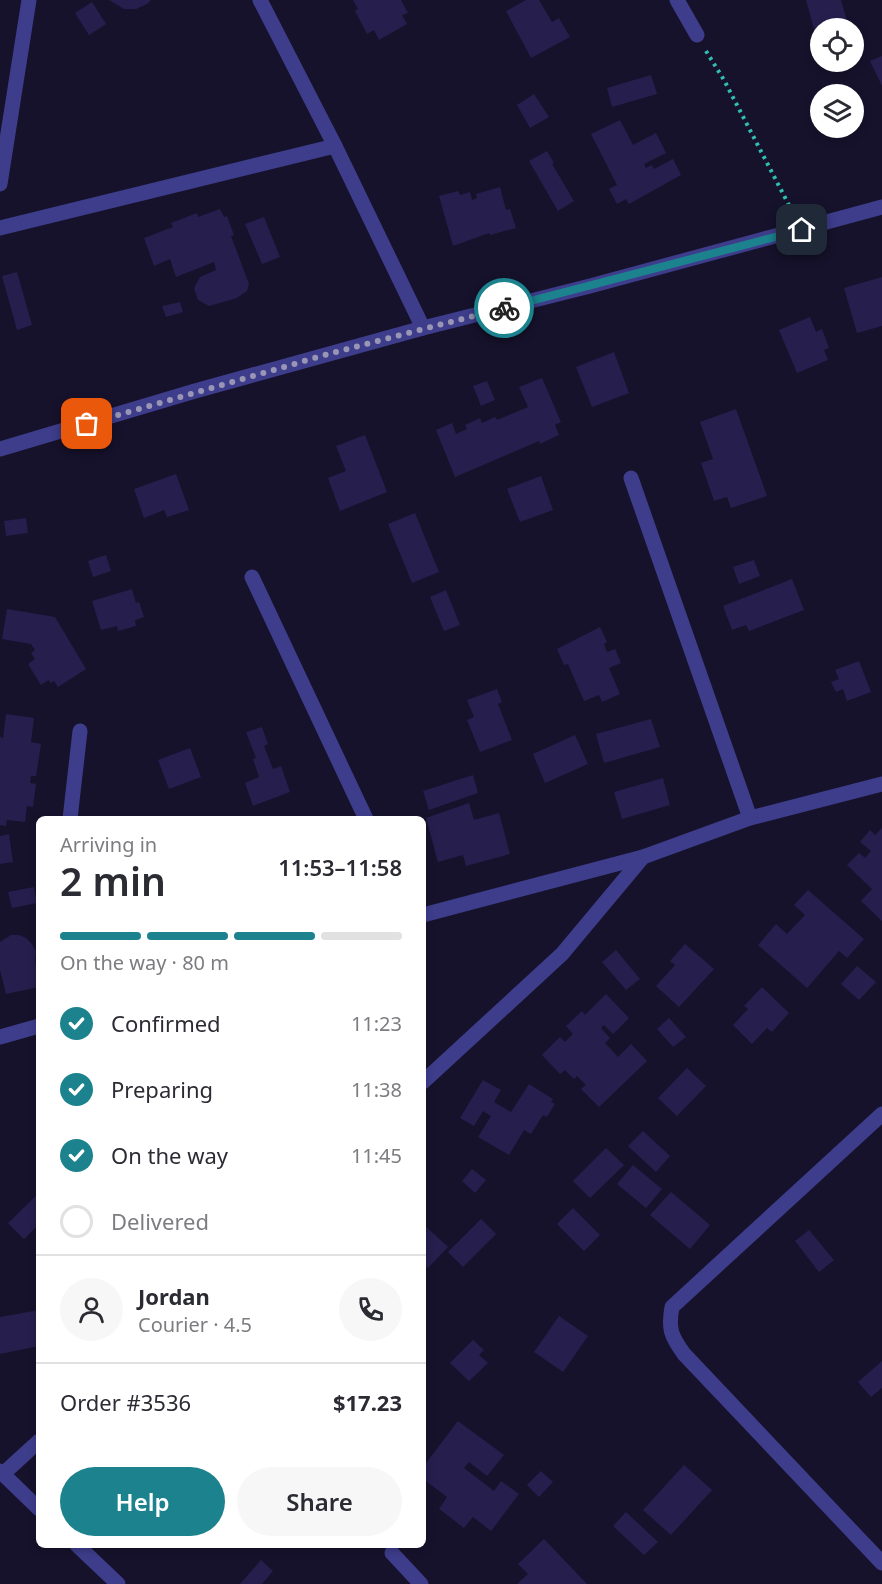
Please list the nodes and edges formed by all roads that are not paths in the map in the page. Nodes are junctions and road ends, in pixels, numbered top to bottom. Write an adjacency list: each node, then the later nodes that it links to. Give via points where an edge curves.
1 (29, 0): 6 (street)
2 (260, 0): 5 (street)
3 (677, 0): 4 (street)
4 (697, 35)
5 (335, 146): 8 (street); 9 (street)
6 (0, 184)
7 (882, 207): 9 (street)
8 (0, 228)
9 (423, 328): 10 (street)
10 (0, 449)
11 (631, 478): 17 (street)
12 (252, 577): 16 (street)
13 (80, 731): 15 (street)
14 (882, 784): 17 (street)
15 (70, 816)
16 (365, 816)
17 (750, 818): 18 (street)
18 (643, 857): 19 (street); 22 (street, via 562,954)
19 (426, 914)
20 (36, 1027): 21 (street)
21 (0, 1037)
22 (426, 1079)
23 (882, 1114): 29 (street, via 672,1307 670,1332 684,1354)
24 (36, 1444): 25 (street)
25 (2, 1473): 26 (street)
26 (36, 1506)
27 (80, 1548): 30 (street)
28 (392, 1553): 31 (street)
29 (882, 1563)
30 (118, 1584)
31 (421, 1584)

